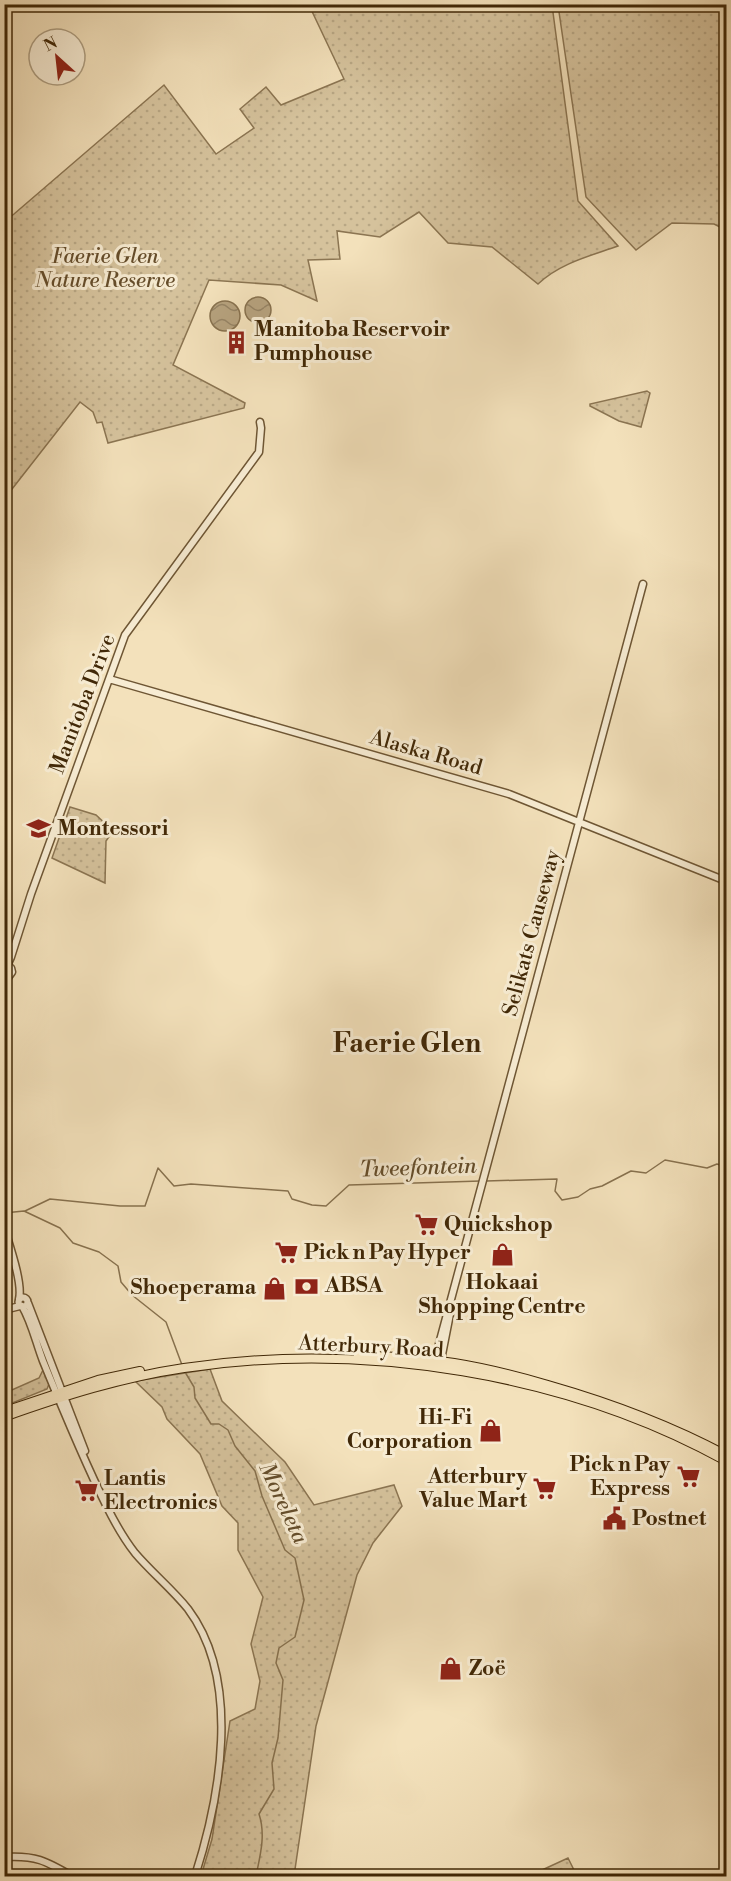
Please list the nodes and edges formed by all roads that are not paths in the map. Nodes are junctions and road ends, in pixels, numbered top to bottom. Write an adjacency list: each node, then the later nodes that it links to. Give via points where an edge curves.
1 (15, 4): 2 (main road)
2 (4, 12)
3 (260, 422): 5 (street, Manitoba Drive, via 259,452 127,633)
4 (643, 584): 6 (street, Selikats Causeway)
5 (109, 680): 6 (street, Alaska Road, via 488,788); 8 (street, Manitoba Drive, via 42,863)
6 (579, 822): 7 (street, Alaska Road); 12 (street, Selikats Causeway)
7 (726, 881)
8 (7, 974)
9 (5, 1228): 10 (street)
10 (22, 1302): 11 (street); 14 (street)
11 (4, 1309)
12 (438, 1359): 13 (main road, Atterbury Road, via 381,1355 251,1356); 17 (main road, Atterbury Road, via 588,1396 640,1414)
13 (196, 1364): 14 (main road, Atterbury Road); 18 (main road, Atterbury Road, via 353,1360 438,1367 504,1378 653,1426)
14 (60, 1395): 15 (main road, Atterbury Road); 16 (main road, Atterbury Road); 22 (street, via 110,1514 135,1553 194,1617 217,1674 223,1742 207,1839)
15 (4, 1412)
16 (4, 1417)
17 (726, 1455)
18 (726, 1461)
19 (4, 1859): 20 (street, via 34,1861); 21 (street, via 36,1858)
20 (64, 1876)
21 (72, 1876)
22 (195, 1876)

